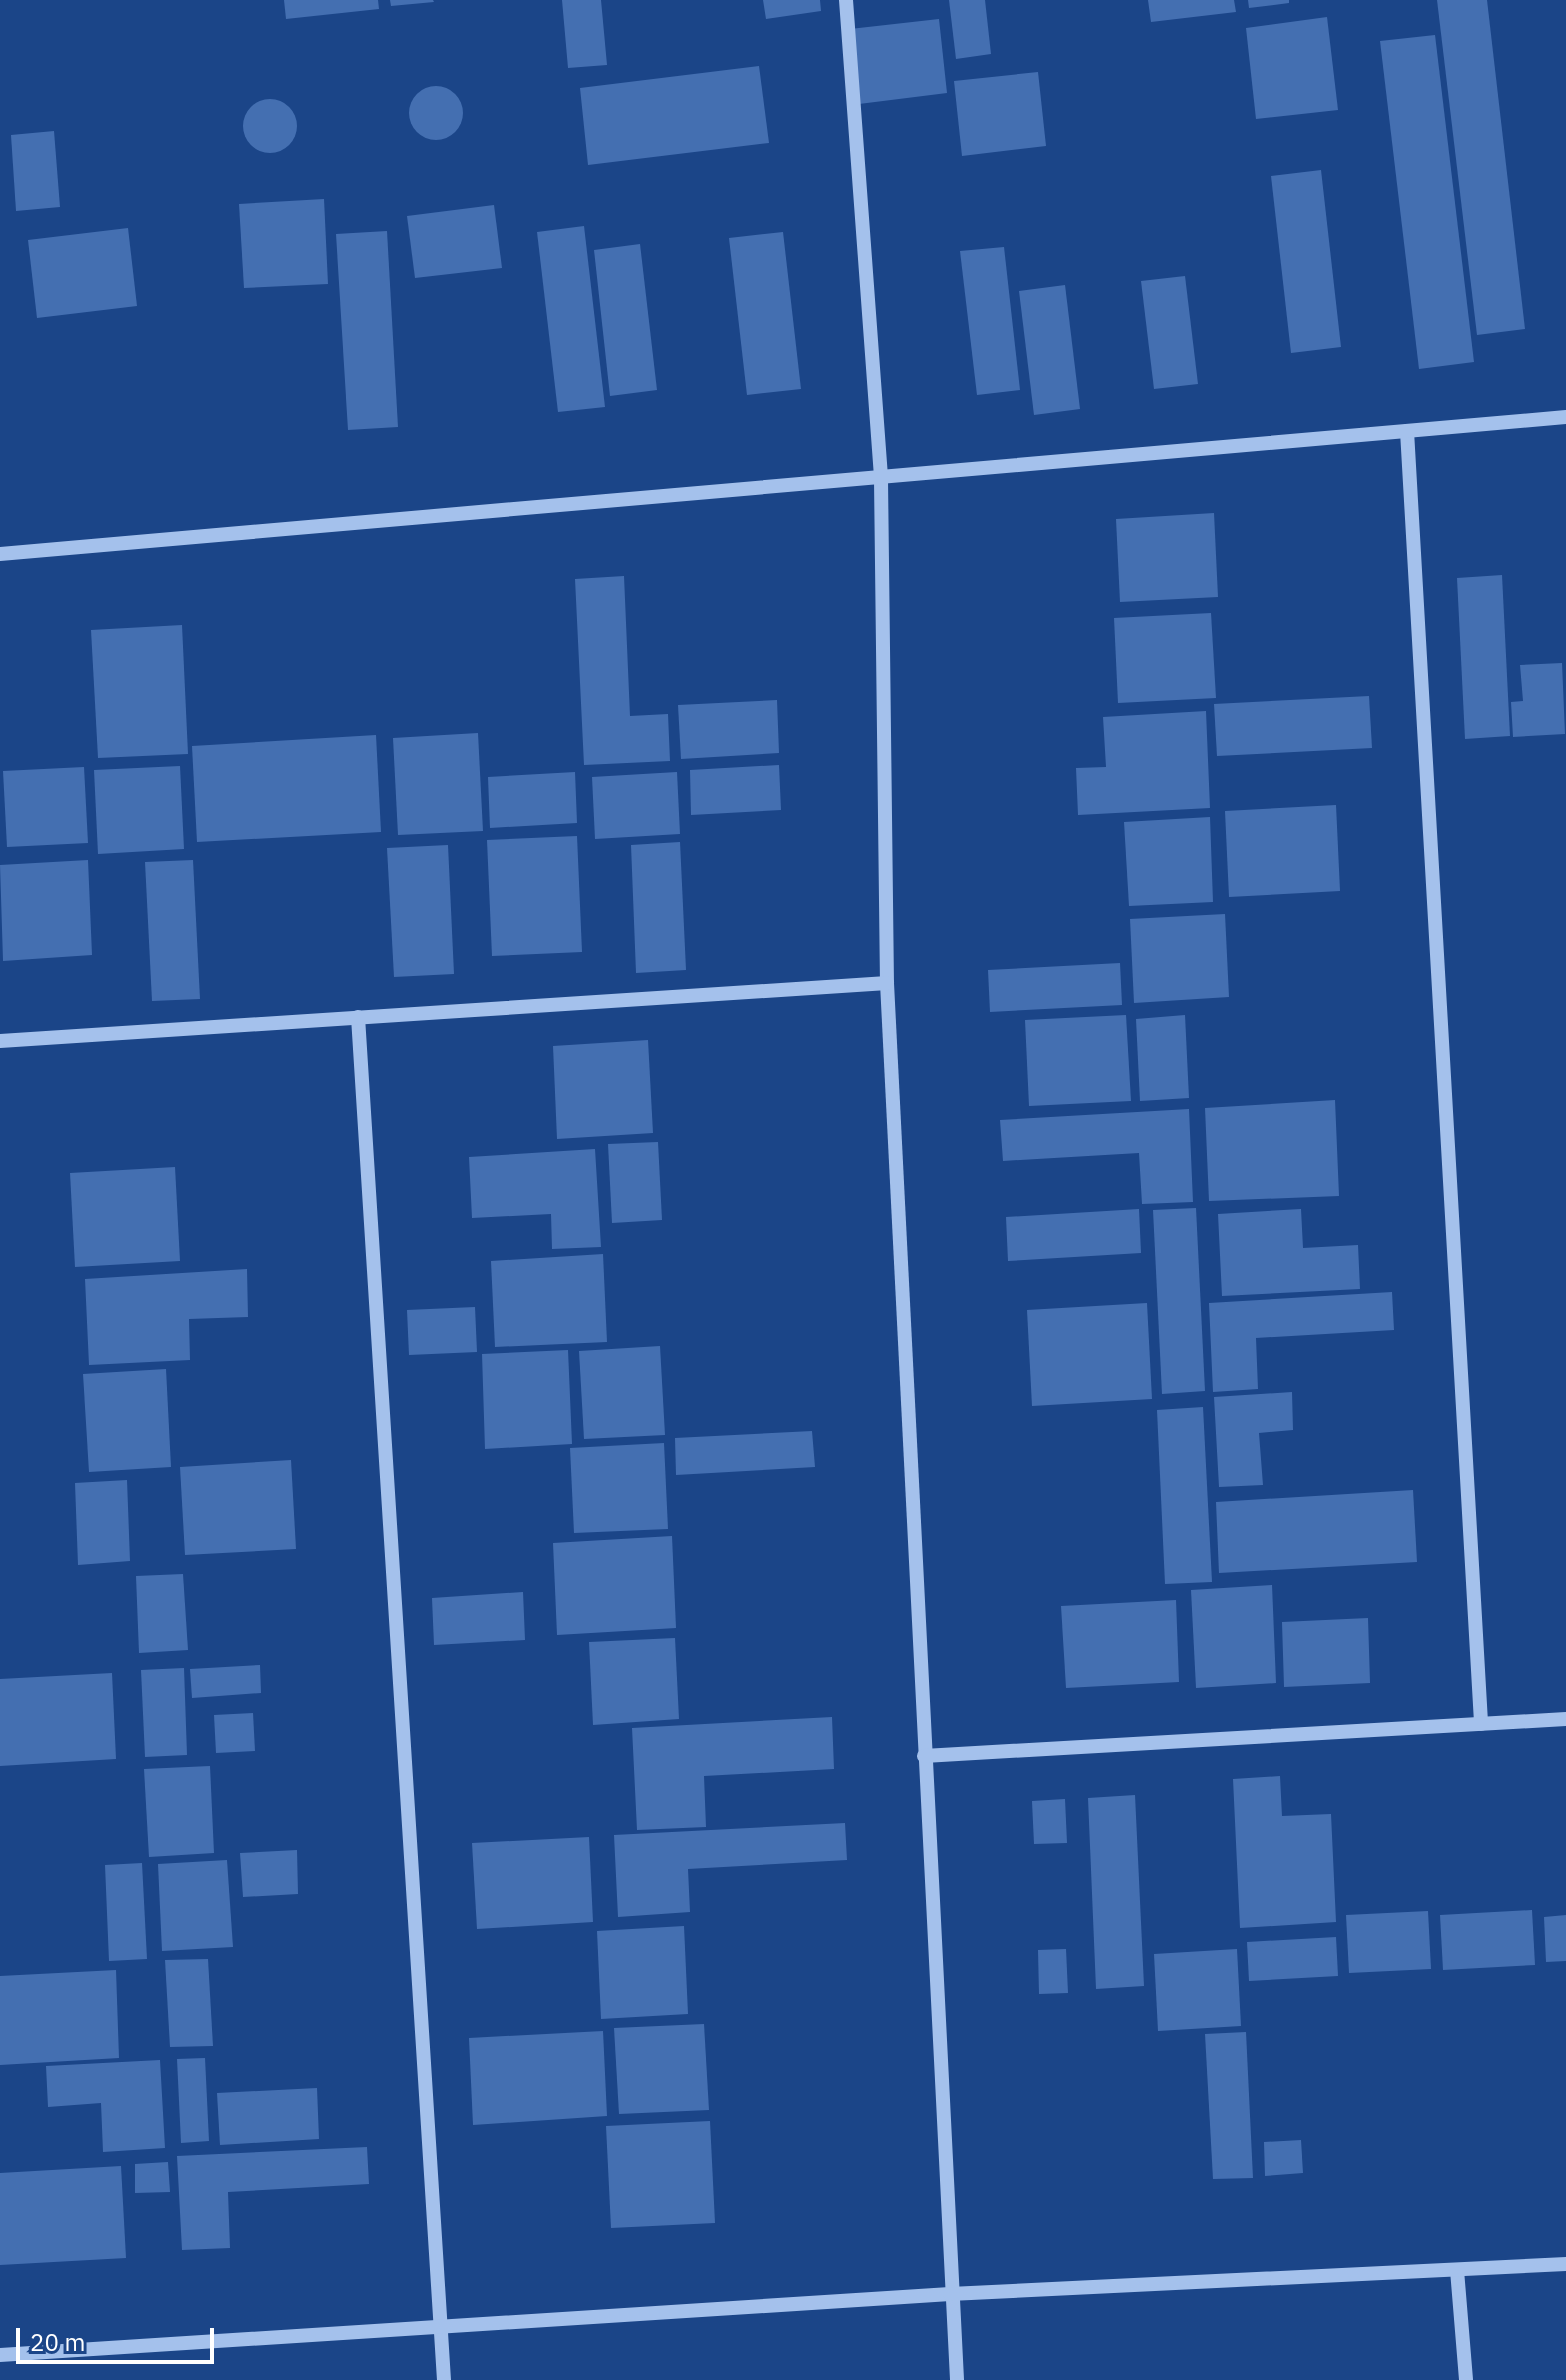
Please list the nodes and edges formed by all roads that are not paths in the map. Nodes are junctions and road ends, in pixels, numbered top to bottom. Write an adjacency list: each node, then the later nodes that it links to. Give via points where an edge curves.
1 (846, 0): 4 (street)
2 (1566, 417): 3 (street)
3 (1407, 431): 4 (street); 10 (street)
4 (881, 479): 5 (street); 6 (street)
5 (0, 554)
6 (887, 983): 7 (street); 11 (street)
7 (358, 1017): 8 (street); 15 (street)
8 (0, 1041)
9 (1566, 1719): 10 (street)
10 (1481, 1724): 11 (street)
11 (924, 1756): 14 (street)
12 (1566, 2264): 13 (street)
13 (1457, 2270): 14 (street); 19 (street)
14 (950, 2294): 15 (street); 18 (street)
15 (441, 2329): 16 (street); 17 (street)
16 (0, 2355)
17 (444, 2380)
18 (957, 2380)
19 (1466, 2380)

